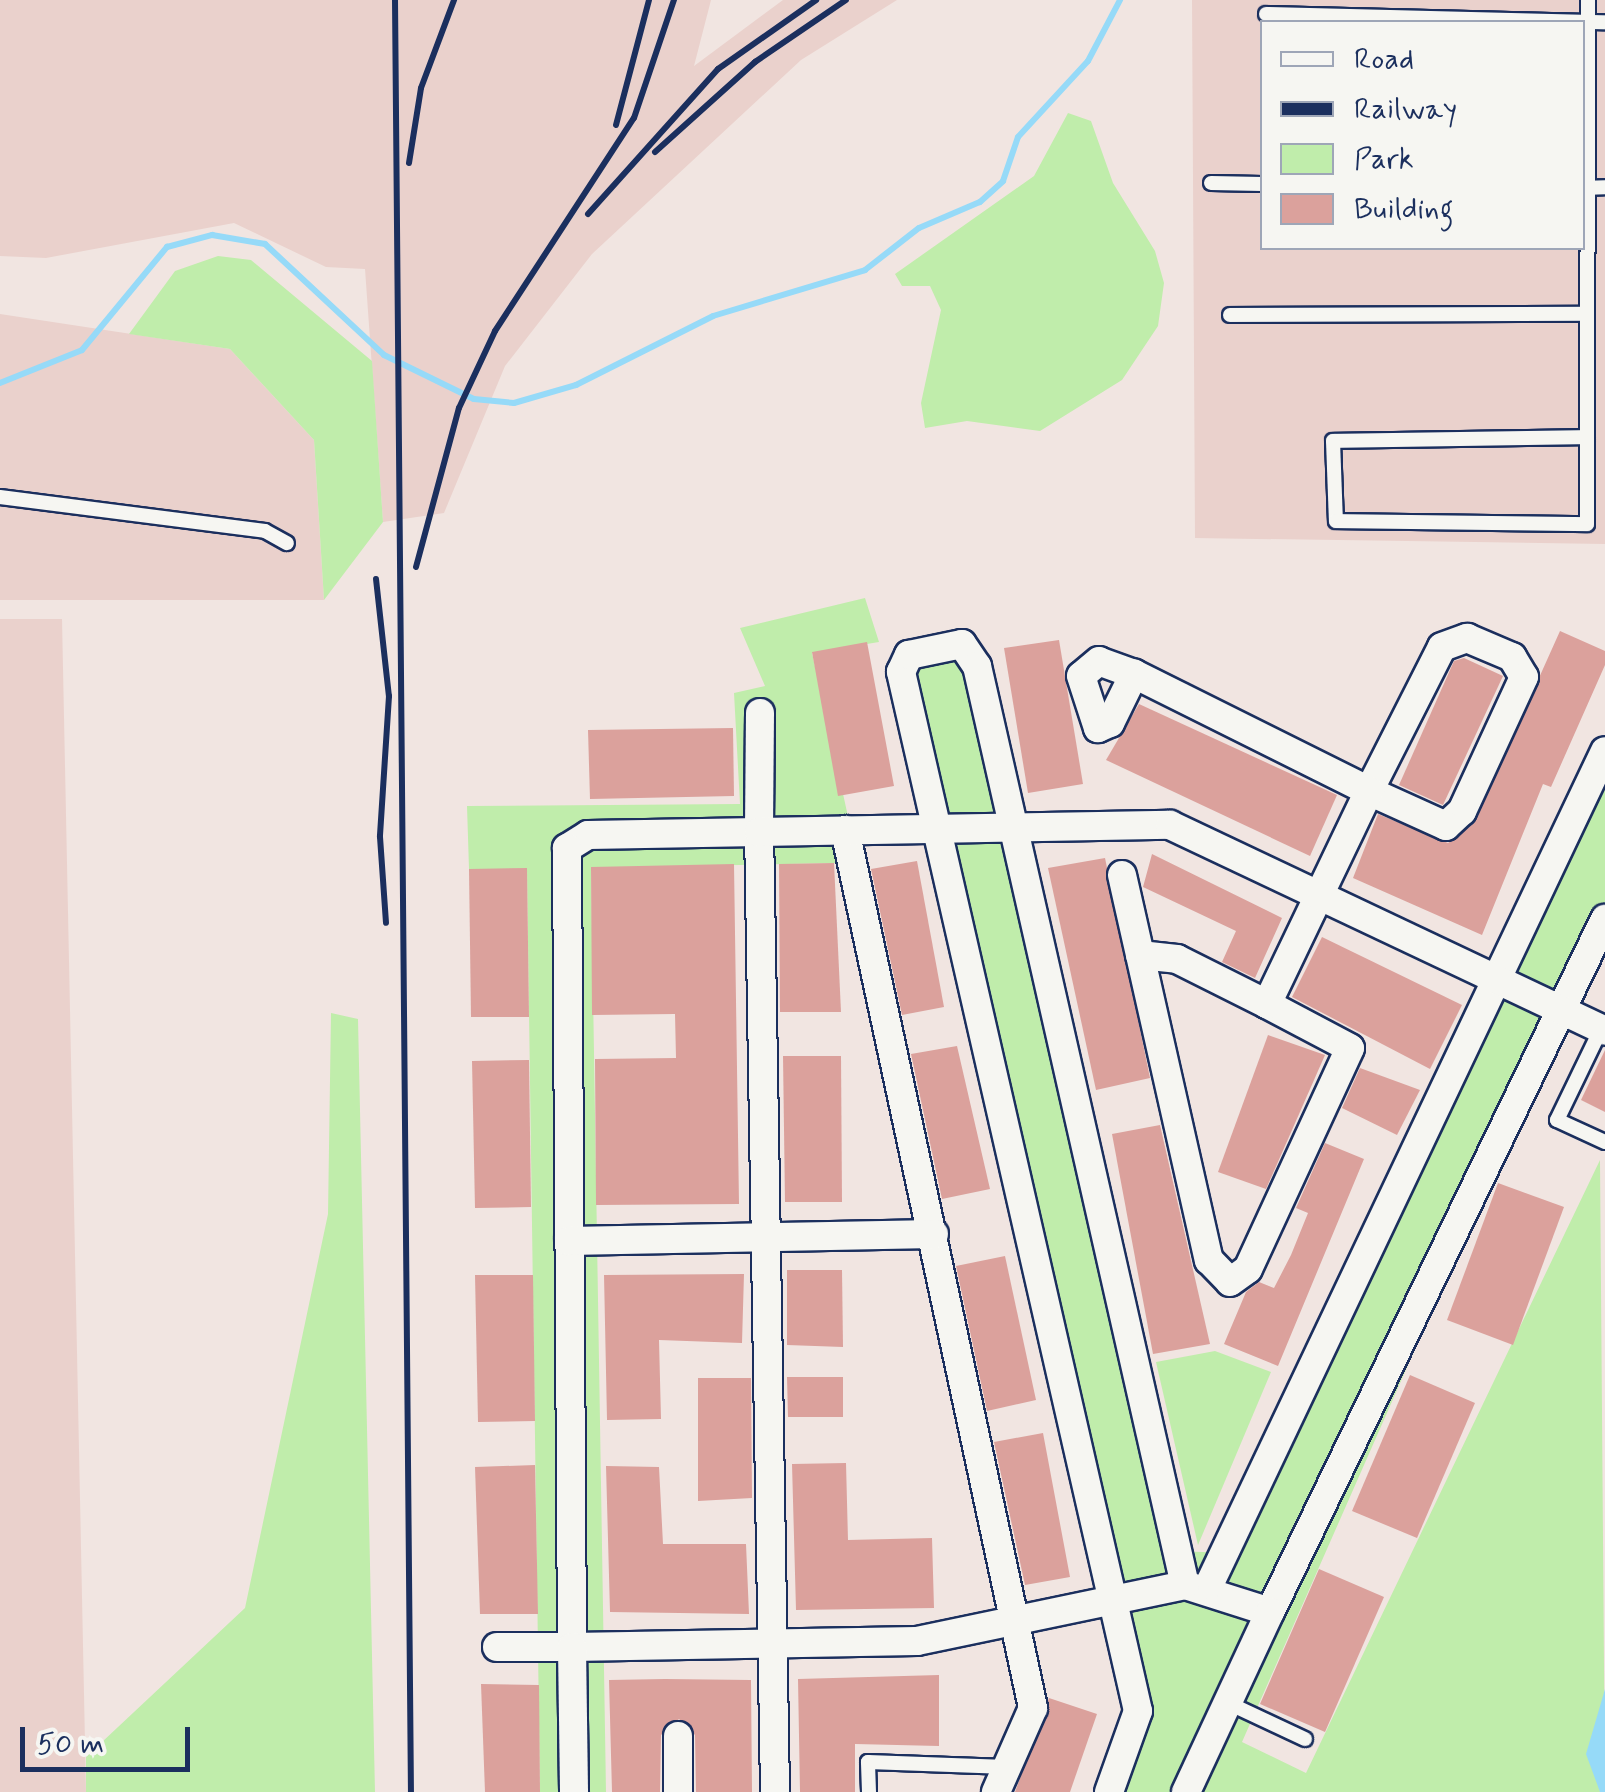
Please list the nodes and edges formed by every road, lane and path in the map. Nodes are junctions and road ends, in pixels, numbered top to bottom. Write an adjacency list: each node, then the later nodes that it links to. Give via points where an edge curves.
1 (1588, 0): 5 (lane)
2 (1266, 14): 3 (lane)
3 (1508, 20)
4 (1585, 22): 5 (lane)
5 (1588, 22): 6 (lane); 10 (lane)
6 (1605, 22)
7 (1211, 183): 8 (lane)
8 (1260, 184)
9 (1605, 187): 10 (lane)
10 (1585, 188): 11 (lane)
11 (1587, 314): 12 (lane); 13 (lane)
12 (1230, 315)
13 (1587, 438): 13 (lane, via 1333,441 1336,521 1587,524)
14 (0, 497): 15 (lane, via 266,531)
15 (287, 542)
16 (1134, 674): 19 (street)
17 (760, 713): 23 (street)
18 (1605, 751): 28 (street)
19 (1368, 791): 19 (street, via 1437,824 1455,822 1522,666 1467,638 1442,647); 25 (street)
20 (1012, 826): 21 (street); 21 (street, via 977,666 962,644 902,663); 25 (street, via 1170,825); 36 (street)
21 (936, 827): 22 (street); 37 (street)
22 (845, 830): 23 (street); 33 (street)
23 (759, 832): 34 (street); 35 (street, via 588,835 567,848)
24 (1122, 875): 27 (street)
25 (1318, 894): 28 (street); 29 (street)
26 (1605, 919): 30 (street)
27 (1140, 954): 29 (street, via 1177,959); 29 (street, via 1209,1260 1230,1282 1248,1269 1350,1048)
28 (1496, 978): 30 (street); 36 (street)
29 (1266, 1004)
30 (1562, 1010): 31 (street); 38 (street)
31 (1603, 1030): 32 (lane, via 1557,1120)
32 (1605, 1142)
33 (934, 1234): 34 (street); 39 (street)
34 (766, 1238): 35 (street); 40 (street)
35 (569, 1240): 41 (street)
36 (1197, 1585): 37 (street); 38 (street)
37 (1116, 1600): 39 (street); 51 (street, via 1138,1730)
38 (1270, 1612): 43 (street)
39 (1019, 1621): 40 (street, via 917,1641); 46 (street, via 1033,1708)
40 (772, 1644): 41 (street); 49 (street)
41 (572, 1646): 42 (street); 47 (street)
42 (497, 1647)
43 (1228, 1702): 45 (lane); 52 (street)
44 (678, 1736): 48 (street)
45 (1305, 1739)
46 (1002, 1780): 50 (lane, via 868,1762)
47 (574, 1792)
48 (678, 1792)
49 (775, 1792)
50 (869, 1792)
51 (1109, 1792)
52 (1186, 1792)

